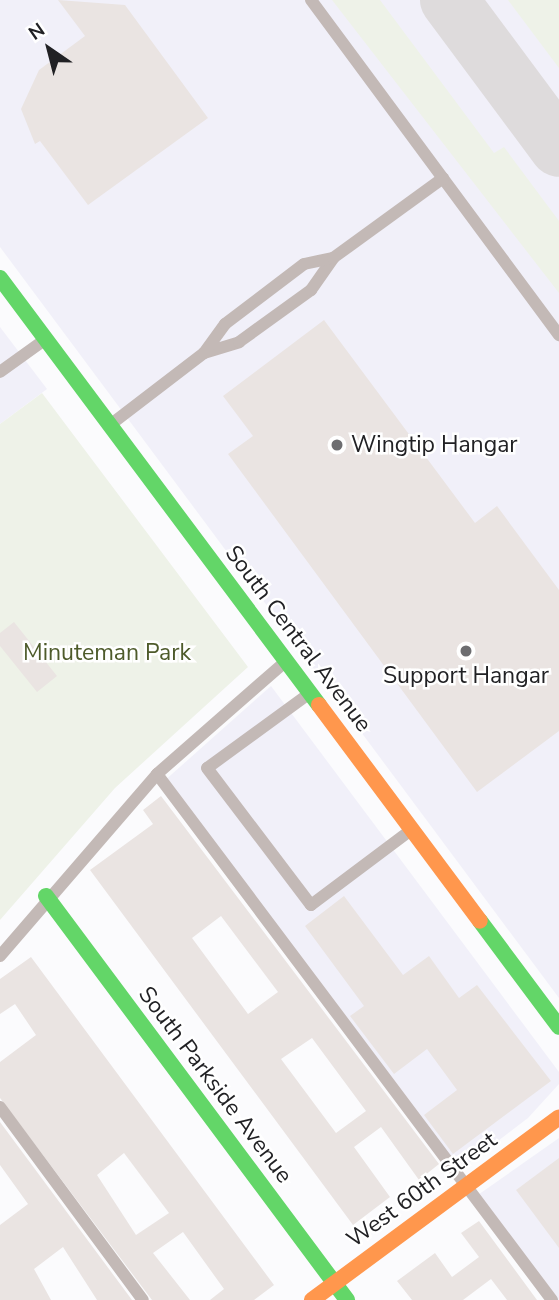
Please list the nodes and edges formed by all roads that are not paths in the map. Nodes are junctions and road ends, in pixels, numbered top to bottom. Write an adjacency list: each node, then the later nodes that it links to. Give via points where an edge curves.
1 (311, 0): 2 (lane)
2 (443, 178): 3 (lane); 5 (lane)
3 (333, 258): 7 (lane, via 311,290 239,342); 7 (lane, via 304,264 225,324)
4 (0, 278): 6 (main road, South Central Avenue)
5 (559, 334)
6 (46, 339): 8 (lane); 9 (main road, South Central Avenue)
7 (204, 353): 9 (lane)
8 (0, 373)
9 (110, 425): 10 (main road, South Central Avenue)
10 (286, 661): 11 (main road, South Central Avenue); 12 (lane)
11 (310, 693): 13 (main road, South Central Avenue); 13 (lane, via 207,768 310,905)
12 (157, 774): 14 (lane); 19 (lane)
13 (412, 829): 16 (main road, South Central Avenue)
14 (46, 897): 15 (lane); 20 (main road, South Parkside Avenue)
15 (0, 956)
16 (559, 1027)
17 (0, 1107): 21 (lane)
18 (559, 1117): 19 (main road, West 60th Street)
19 (466, 1186): 20 (main road, West 60th Street); 24 (lane)
20 (335, 1283): 22 (main road, West 60th Street); 23 (main road, South Parkside Avenue)
21 (143, 1300)
22 (312, 1300)
23 (347, 1300)
24 (552, 1300)

